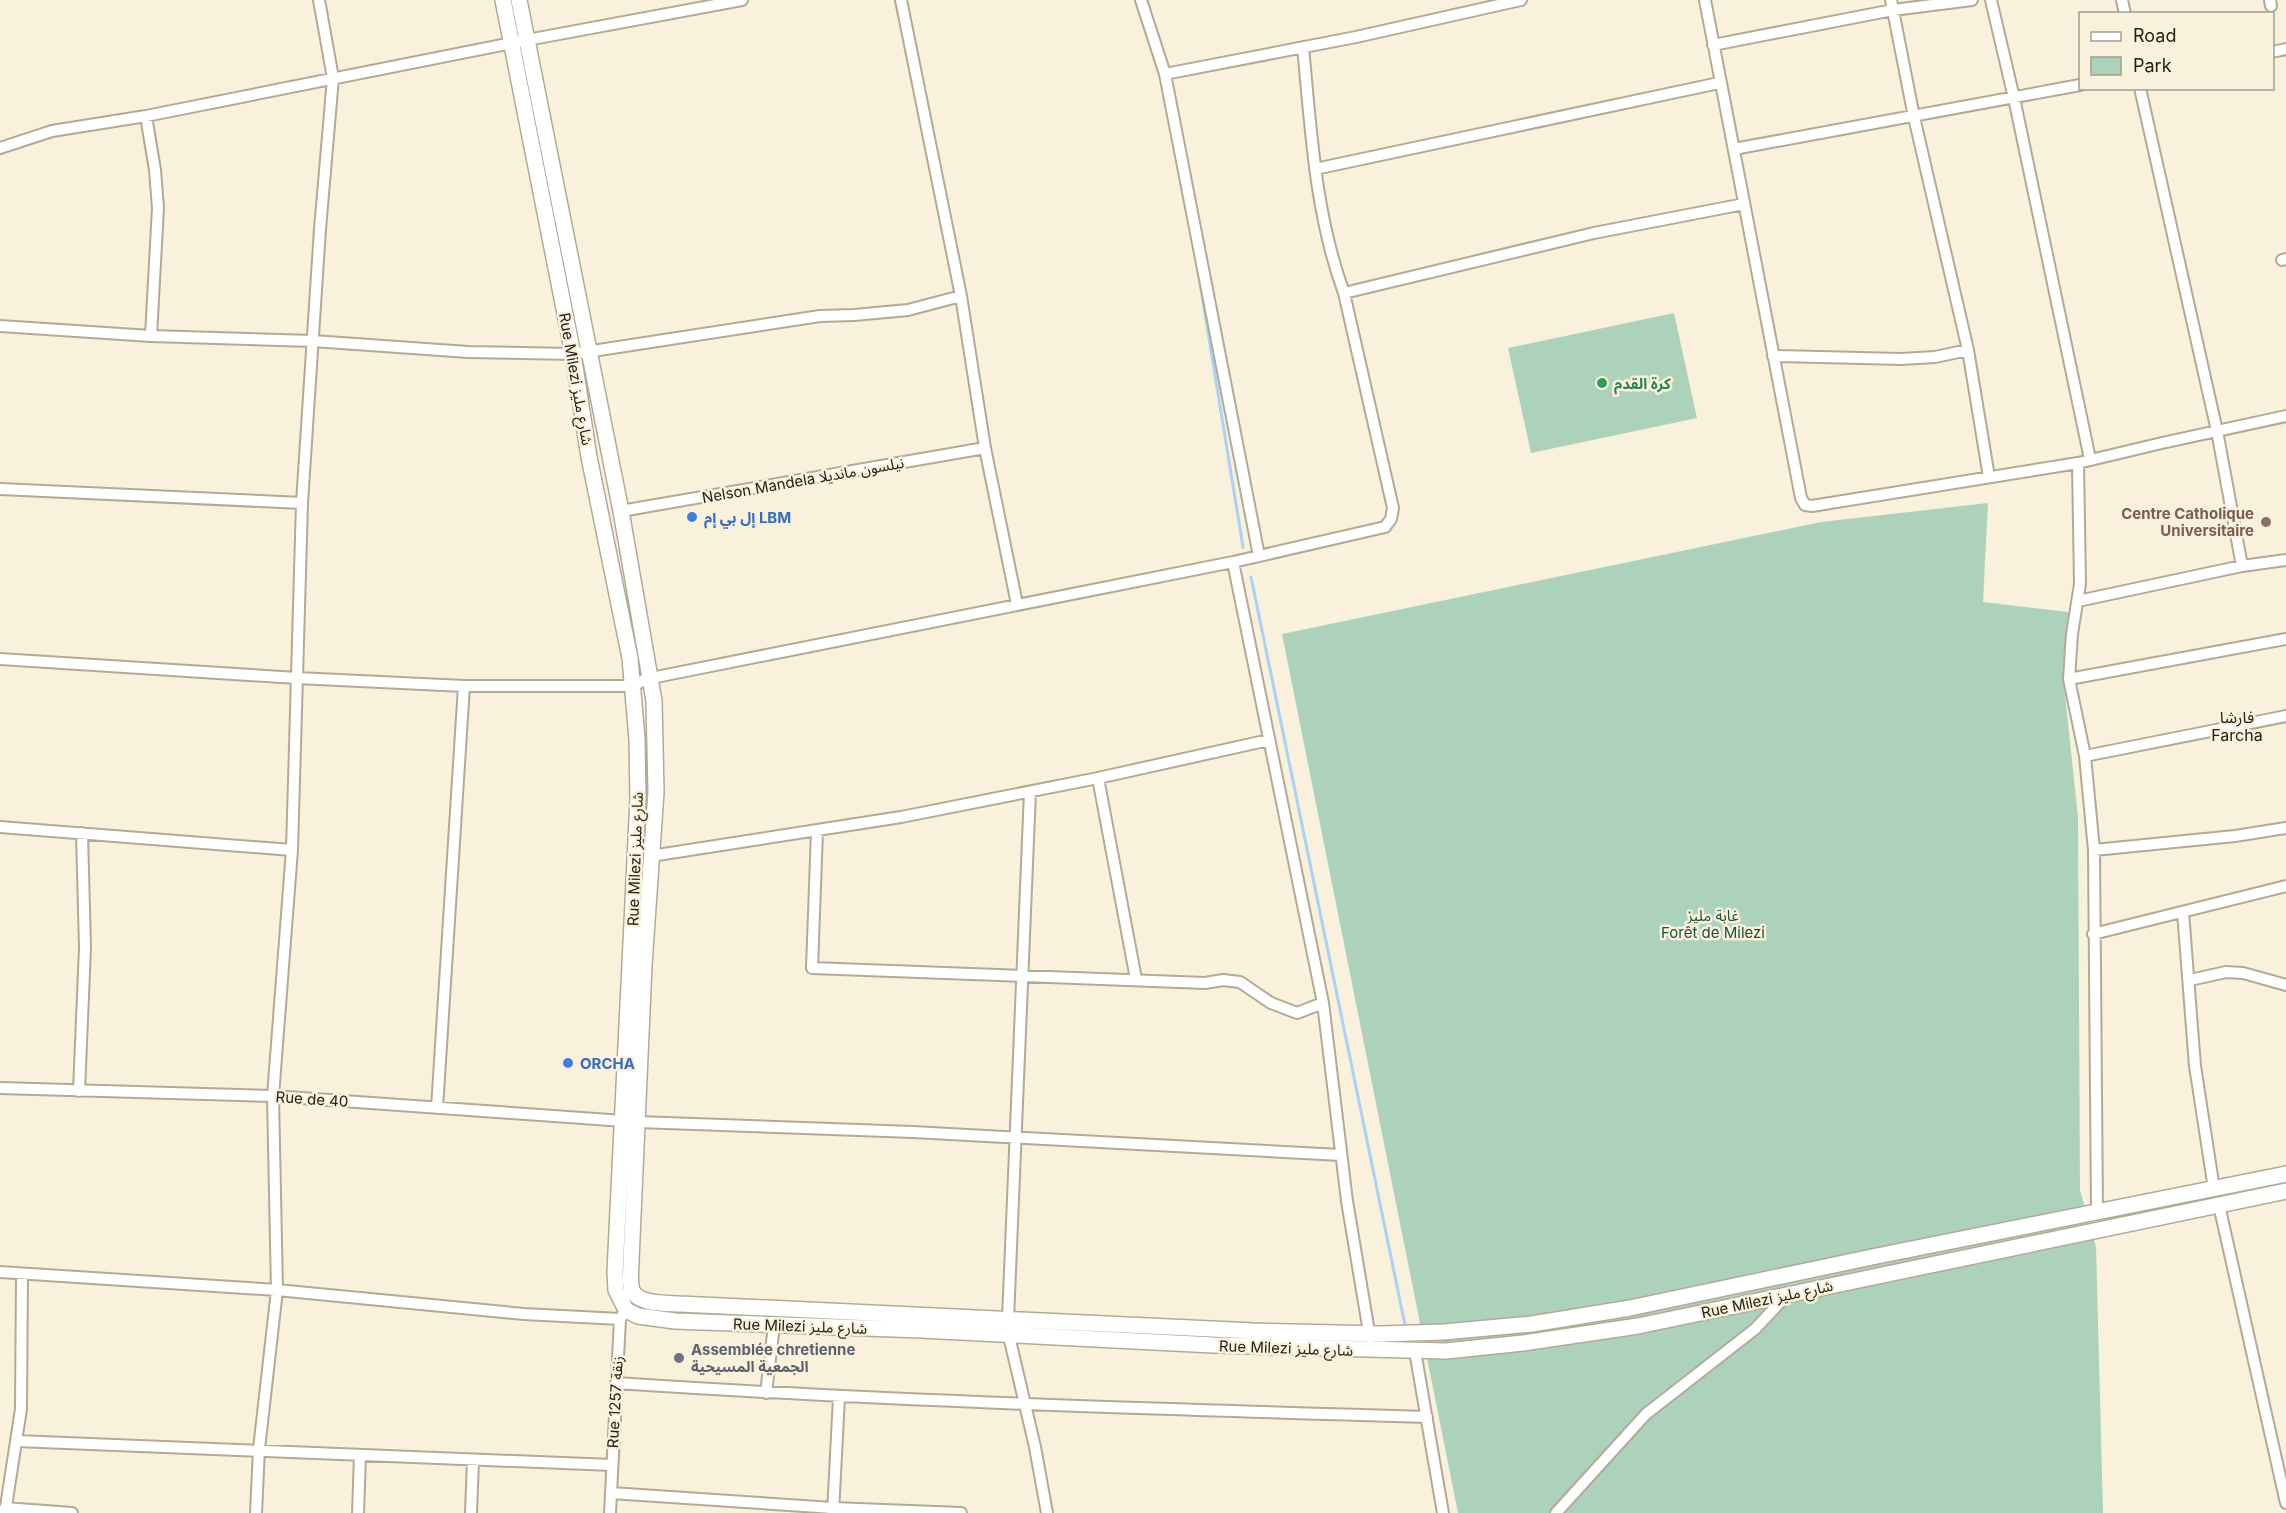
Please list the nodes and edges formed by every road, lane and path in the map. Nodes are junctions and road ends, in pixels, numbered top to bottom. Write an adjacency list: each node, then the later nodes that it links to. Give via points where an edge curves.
1 (319, 0): 17 (street)
2 (503, 0): 13 (street, Rue Milezi شارع مليز)
3 (519, 0): 12 (street, Rue Milezi شارع مليز)
4 (742, 0): 12 (street)
5 (901, 0): 29 (street)
6 (1141, 0): 16 (street)
7 (1521, 0): 15 (street)
8 (1705, 0): 14 (street)
9 (1972, 0): 11 (street)
10 (1991, 0): 21 (street)
11 (1892, 5): 14 (street); 23 (street)
12 (527, 40): 13 (street); 34 (street, Rue Milezi شارع مليز)
13 (511, 44): 17 (street); 34 (street, Rue Milezi شارع مليز)
14 (1713, 45): 18 (street)
15 (1303, 47): 16 (street); 26 (street)
16 (1165, 74): 45 (street)
17 (333, 78): 22 (street); 32 (street)
18 (1719, 83): 25 (street); 26 (street)
19 (2079, 85): 21 (street)
20 (2140, 90): 37 (street)
21 (2014, 98): 23 (street); 39 (street)
22 (146, 116): 24 (street, via 52,131); 31 (street, via 158,208)
23 (1914, 117): 25 (street); 33 (street)
24 (0, 148)
25 (1734, 149): 27 (street)
26 (1315, 169): 28 (street, via 1321,212)
27 (1744, 204): 28 (street, via 1594,232); 35 (street)
28 (1344, 293): 45 (street, via 1393,507 1391,519 1385,527)
29 (961, 296): 34 (street, via 908,310 820,316); 38 (street)
30 (0, 326): 31 (street)
31 (151, 336): 32 (street)
32 (313, 341): 34 (street, via 468,352); 43 (street)
33 (1968, 350): 35 (street, via 1901,359); 41 (street)
34 (581, 353): 44 (street, Rue Milezi شارع مليز); 57 (street, Rue Milezi شارع مليز, via 589,457)
35 (1773, 356): 41 (street, via 1805,505)
36 (2286, 416): 37 (street)
37 (2217, 430): 39 (street); 48 (street)
38 (985, 448): 44 (street, Nelson Mandela نيلسون مانديلا); 50 (street)
39 (2090, 459): 40 (street)
40 (2078, 463): 41 (street); 49 (street)
41 (1989, 477)
42 (0, 489): 43 (street)
43 (302, 503): 53 (street)
44 (621, 511): 54 (street, Rue Milezi شارع مليز)
45 (1259, 556): 47 (street)
46 (2286, 560): 48 (street)
47 (1233, 562): 50 (street); 59 (street)
48 (2242, 566): 49 (street)
49 (2078, 601): 55 (street)
50 (1017, 604): 54 (street)
51 (2286, 639): 55 (street)
52 (0, 659): 53 (street)
53 (297, 678): 56 (street); 67 (street)
54 (651, 678): 57 (street); 69 (street, Rue Milezi شارع مليز, via 656,792)
55 (2069, 679): 60 (street)
56 (464, 686): 57 (street); 81 (street)
57 (633, 686): 82 (street, Rue Milezi شارع مليز, via 638,799)
58 (2286, 716): 60 (street)
59 (1269, 740): 61 (street); 77 (street)
60 (2085, 756): 68 (street)
61 (1098, 778): 62 (street); 74 (street)
62 (1030, 792): 65 (street); 73 (street)
63 (0, 827): 66 (street)
64 (2286, 828): 68 (street)
65 (817, 831): 69 (street); 73 (street, via 812,968)
66 (82, 833): 67 (street); 79 (street, via 84,948)
67 (292, 850): 80 (street)
68 (2094, 850): 72 (street)
69 (651, 856): 82 (street, Rue Milezi شارع مليز)
70 (2286, 886): 71 (street)
71 (2183, 912): 72 (street); 75 (street)
72 (2093, 934): 89 (street)
73 (1023, 976): 74 (street); 83 (street)
74 (1136, 979): 77 (street, via 1240,982 1271,1003 1297,1013)
75 (2190, 980): 76 (street, via 2226,972); 86 (street, via 2195,1066)
76 (2286, 985)
77 (1323, 1003): 84 (street)
78 (0, 1088): 79 (street, Rue de 40)
79 (79, 1091): 80 (street, Rue de 40)
80 (273, 1096): 81 (street, Rue de 40); 92 (street)
81 (437, 1108): 82 (street, Rue de 40)
82 (631, 1121): 83 (street, Rue de 40); 94 (street, Rue Milezi شارع مليز, via 632,1291); 95 (street, Rue Milezi شارع مليز, via 615,1272)
83 (1014, 1138): 84 (street, Rue de 40); 96 (street)
84 (1341, 1155): 98 (street)
85 (2286, 1174): 86 (street, Rue Milezi شارع مليز)
86 (2214, 1189): 89 (street, Rue Milezi شارع مليز)
87 (2286, 1191): 88 (street, Rue Milezi شارع مليز)
88 (2218, 1205): 93 (street, Rue Milezi شارع مليز); 113 (street)
89 (2097, 1212): 98 (street, Rue Milezi شارع مليز, via 1630,1308 1532,1324)
90 (0, 1272): 91 (street)
91 (22, 1274): 92 (street); 107 (street, via 22,1377)
92 (277, 1290): 95 (street, via 524,1314); 108 (street)
93 (1787, 1294): 101 (street, Rue Milezi شارع مليز, via 1638,1326 1523,1343); 124 (street, via 1755,1329 1646,1414)
94 (637, 1297): 95 (street); 96 (street, Rue Milezi شارع مليز, via 680,1304)
95 (623, 1315): 97 (street, Rue Milezi شارع مليز); 102 (street, Rue 1257 زنقة)
96 (1008, 1319): 98 (street, Rue Milezi شارع مليز); 99 (street)
97 (774, 1325): 99 (street, Rue Milezi شارع مليز); 103 (street)
98 (1370, 1334): 100 (street)
99 (1010, 1335): 100 (street, Rue Milezi شارع مليز); 105 (street)
100 (1372, 1350): 101 (street, Rue Milezi شارع مليز)
101 (1415, 1351): 106 (street)
102 (616, 1383): 103 (street); 111 (street, Rue 1257 زنقة)
103 (766, 1393): 104 (street)
104 (839, 1397): 105 (street); 114 (street)
105 (1024, 1405): 106 (street); 122 (street)
106 (1426, 1417): 123 (street)
107 (17, 1441): 108 (street); 115 (street)
108 (258, 1449): 109 (street); 117 (street)
109 (360, 1455): 110 (street); 118 (street)
110 (473, 1460): 111 (street); 119 (street)
111 (612, 1465): 112 (street, Rue 1257 زنقة)
112 (611, 1493): 114 (street); 120 (street, Rue 1257 زنقة)
113 (2286, 1503)
114 (833, 1510): 121 (street)
115 (4, 1511): 116 (street)
116 (72, 1513)
117 (256, 1513)
118 (358, 1513)
119 (471, 1513)
120 (610, 1513)
121 (961, 1513)
122 (1047, 1513)
123 (1443, 1513)
124 (1556, 1513)

